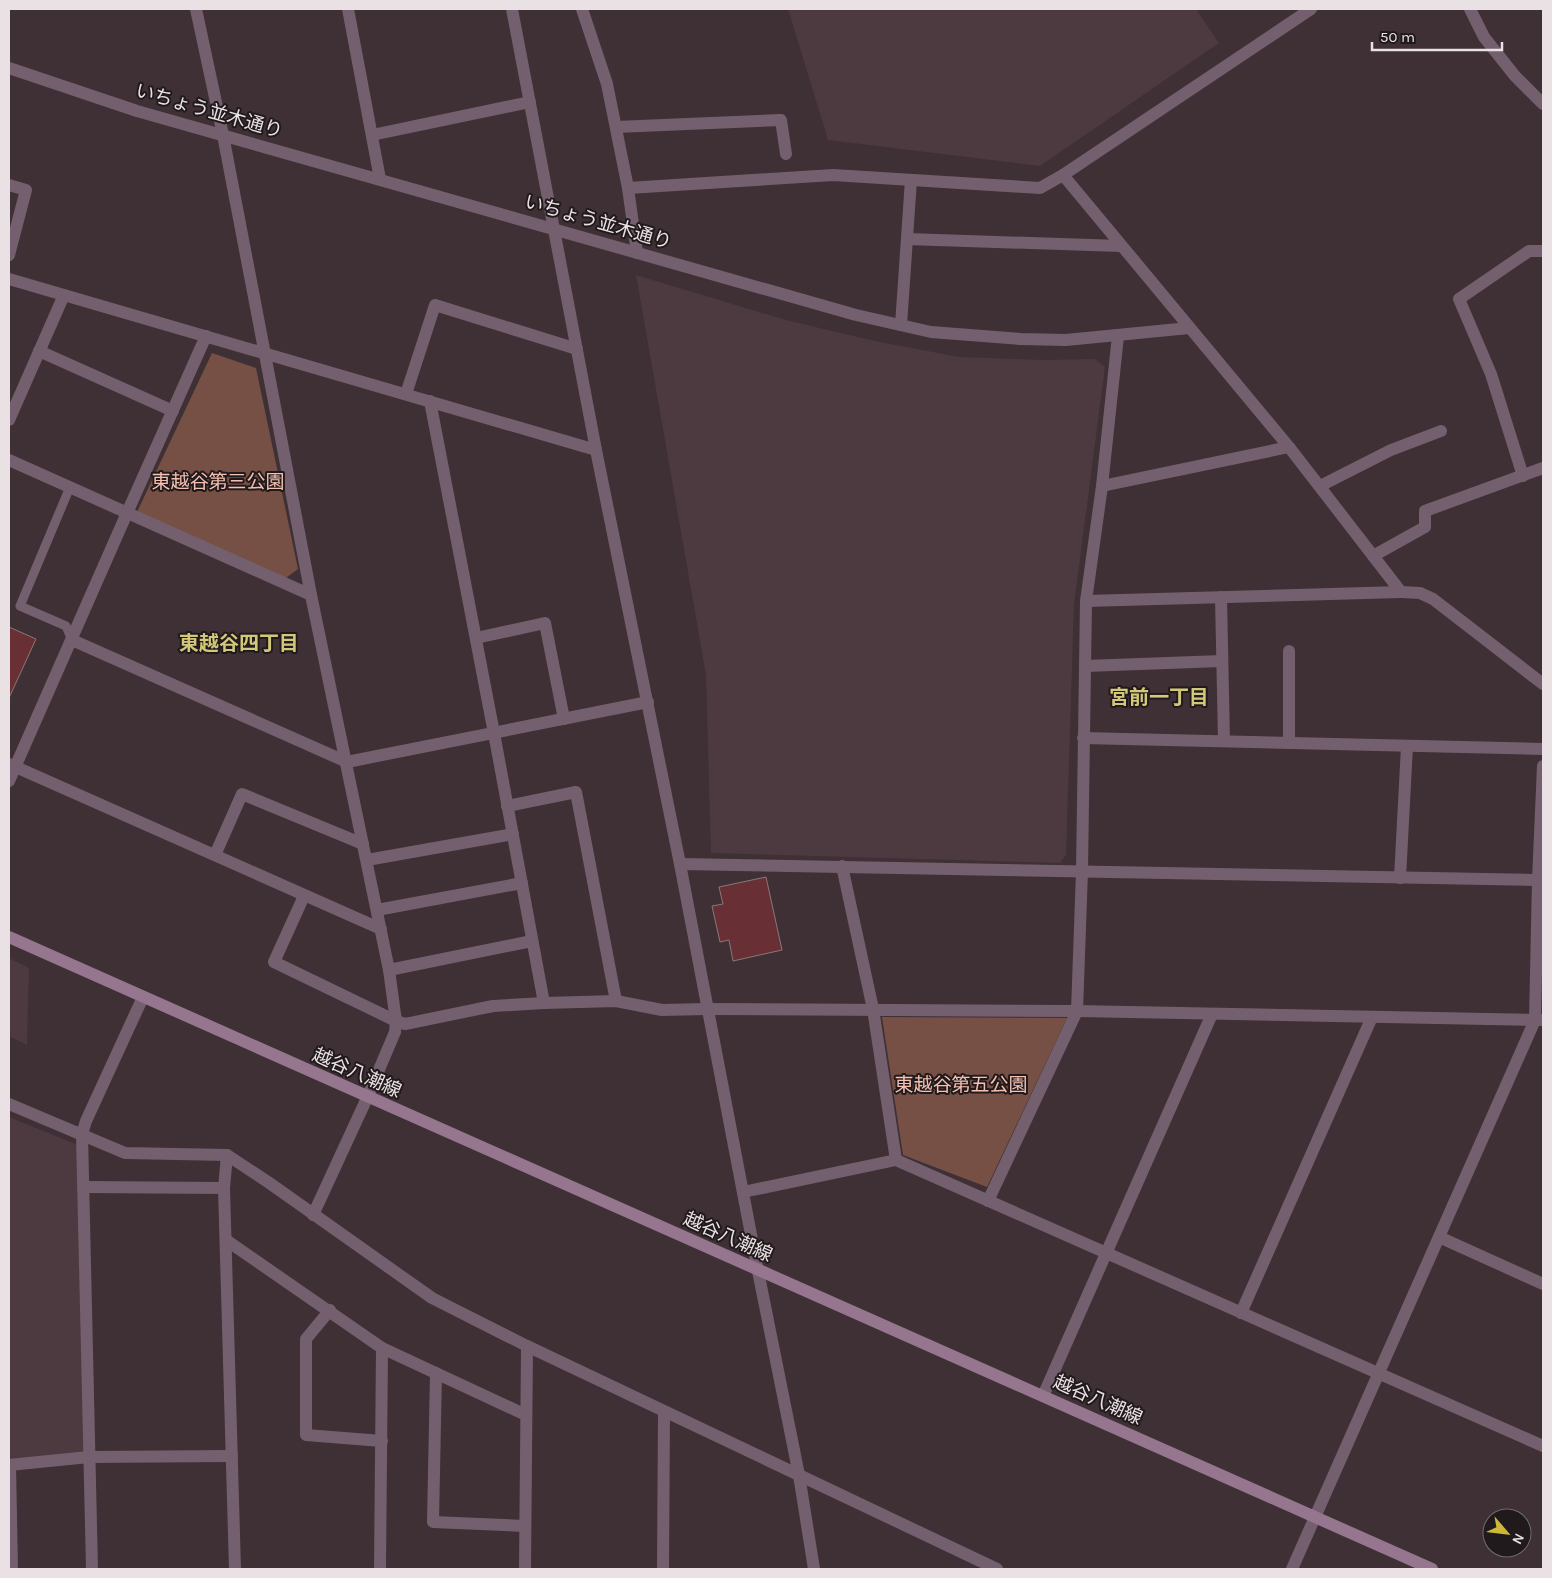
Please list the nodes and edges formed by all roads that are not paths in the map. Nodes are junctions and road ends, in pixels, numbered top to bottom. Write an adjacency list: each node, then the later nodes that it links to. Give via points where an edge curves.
1 (196, 9): 11 (street)
2 (348, 9): 12 (street)
3 (512, 9): 8 (street)
4 (583, 9): 10 (street, via 607,84)
5 (1311, 9): 14 (street)
6 (1470, 9): 9 (street, via 1484,37 1515,76)
7 (9, 68): 11 (street, いちょう並木通り, via 137,111)
8 (530, 102): 12 (street); 19 (street)
9 (1543, 104)
10 (616, 127): 13 (street, via 781,120); 18 (street)
11 (223, 135): 15 (street, いちょう並木通り); 33 (street)
12 (372, 135): 15 (street)
13 (786, 154)
14 (1063, 174): 16 (street, via 1040,188); 21 (street)
15 (380, 179): 19 (street, いちょう並木通り)
16 (911, 180): 18 (street, via 833,175); 20 (street)
17 (9, 185): 24 (street, via 26,190)
18 (628, 188): 23 (street)
19 (554, 229): 23 (street, いちょう並木通り); 31 (street)
20 (907, 239): 21 (street); 27 (street)
21 (1121, 246): 28 (street)
22 (1543, 251): 43 (street, via 1529,251 1459,299 1492,374)
23 (637, 253): 27 (street, いちょう並木通り)
24 (9, 255)
25 (9, 279): 26 (street)
26 (64, 295): 29 (street); 32 (street)
27 (901, 325): 30 (street, いちょう並木通り, via 932,332 1020,339)
28 (1189, 328): 30 (street, いちょう並木通り); 39 (street)
29 (206, 336): 33 (street); 36 (street)
30 (1118, 336): 44 (street)
31 (577, 349): 34 (street, via 435,305); 40 (street)
32 (39, 351): 36 (street); 37 (street)
33 (264, 353): 34 (street); 50 (street)
34 (406, 394): 35 (street)
35 (430, 401): 40 (street); 53 (street)
36 (174, 411): 47 (street)
37 (9, 420)
38 (1441, 430): 45 (street, via 1391,450)
39 (1289, 447): 44 (street); 45 (street)
40 (596, 450): 59 (street)
41 (9, 460): 46 (street)
42 (1543, 468): 43 (street)
43 (1523, 476): 48 (street, via 1425,511 1425,527)
44 (1102, 486): 52 (street)
45 (1320, 486): 48 (street)
46 (70, 487): 47 (street); 54 (lane, via 20,606 66,626)
47 (127, 513): 50 (street); 54 (street)
48 (1373, 556): 49 (street)
49 (1401, 592): 51 (street); 58 (street, via 1420,593 1433,599)
50 (311, 595): 67 (street)
51 (1221, 597): 52 (street); 56 (street)
52 (1086, 601): 57 (street)
53 (476, 638): 60 (street, via 545,623); 61 (street)
54 (72, 640): 67 (street); 68 (street)
55 (1289, 651): 64 (street)
56 (1222, 661): 57 (street); 63 (street)
57 (1085, 666): 62 (street)
58 (1543, 684)
59 (648, 702): 60 (street); 76 (street)
60 (564, 719): 61 (street)
61 (494, 733): 67 (street); 71 (street)
62 (1083, 738): 63 (street); 78 (street)
63 (1224, 741): 64 (street)
64 (1288, 742): 65 (street)
65 (1407, 746): 66 (street); 79 (street)
66 (1543, 749)
67 (347, 762): 73 (street)
68 (12, 765): 70 (street); 74 (street)
69 (1543, 766): 80 (street)
70 (9, 781)
71 (508, 806): 72 (street); 89 (street, via 576,792)
72 (513, 834): 75 (street); 81 (street)
73 (363, 844): 74 (street, via 242,794); 75 (street)
74 (215, 856): 82 (street)
75 (367, 860): 83 (street)
76 (680, 864): 77 (street); 91 (street)
77 (842, 866): 78 (street); 92 (street)
78 (1082, 871): 79 (street); 93 (street)
79 (1400, 878): 80 (street)
80 (1538, 880): 96 (street)
81 (522, 883): 83 (street); 86 (street)
82 (304, 896): 84 (street); 97 (street, via 274,962)
83 (377, 910): 84 (street)
84 (381, 930): 87 (street)
85 (9, 937): 88 (main road, 越谷八潮線)
86 (532, 941): 87 (street); 90 (street)
87 (389, 970): 97 (street)
88 (143, 997): 98 (main road, 越谷八潮線); 100 (street)
89 (616, 1001): 90 (street); 91 (street, via 662,1010)
90 (544, 1003): 97 (street, via 492,1006 405,1024)
91 (707, 1009): 92 (street); 105 (street)
92 (873, 1009): 93 (street); 102 (street)
93 (1077, 1011): 94 (street); 106 (street)
94 (1212, 1014): 95 (street); 110 (street)
95 (1372, 1017): 96 (street); 114 (street)
96 (1539, 1020): 108 (street)
97 (396, 1021): 98 (street, via 391,1044)
98 (367, 1098): 107 (street); 111 (main road, 越谷八潮線)
99 (9, 1104): 100 (street)
100 (82, 1134): 101 (street, via 125,1153); 103 (street)
101 (227, 1155): 104 (street); 107 (street)
102 (896, 1160): 105 (street); 106 (street)
103 (84, 1187): 104 (street); 125 (street)
104 (224, 1188): 109 (street)
105 (742, 1192): 111 (street)
106 (988, 1201): 110 (street)
107 (313, 1215): 115 (street, via 432,1298)
108 (1439, 1237): 112 (street); 118 (street)
109 (226, 1240): 113 (street); 124 (street)
110 (1107, 1254): 114 (street); 119 (street)
111 (758, 1270): 119 (main road, 越谷八潮線); 127 (street)
112 (1543, 1284)
113 (330, 1310): 116 (street); 122 (street, via 306,1339 306,1435)
114 (1241, 1312): 118 (street)
115 (527, 1346): 120 (street); 121 (street)
116 (382, 1348): 117 (street); 122 (street)
117 (436, 1373): 121 (street); 129 (street, via 433,1522)
118 (1378, 1373): 123 (street); 128 (street)
119 (1043, 1396): 128 (main road, 越谷八潮線)
120 (664, 1412): 127 (street); 136 (street)
121 (526, 1415): 129 (street)
122 (382, 1441): 134 (street)
123 (1543, 1446)
124 (232, 1456): 125 (street); 133 (street)
125 (90, 1457): 126 (street); 132 (street)
126 (9, 1465): 131 (street)
127 (799, 1475): 130 (street); 137 (street)
128 (1314, 1518): 139 (street); 140 (main road, 越谷八潮線)
129 (526, 1526): 135 (street)
130 (983, 1566): 138 (street)
131 (12, 1569)
132 (92, 1569)
133 (235, 1569)
134 (380, 1569)
135 (525, 1569)
136 (663, 1569)
137 (814, 1569)
138 (997, 1569)
139 (1292, 1569)
140 (1432, 1569)

